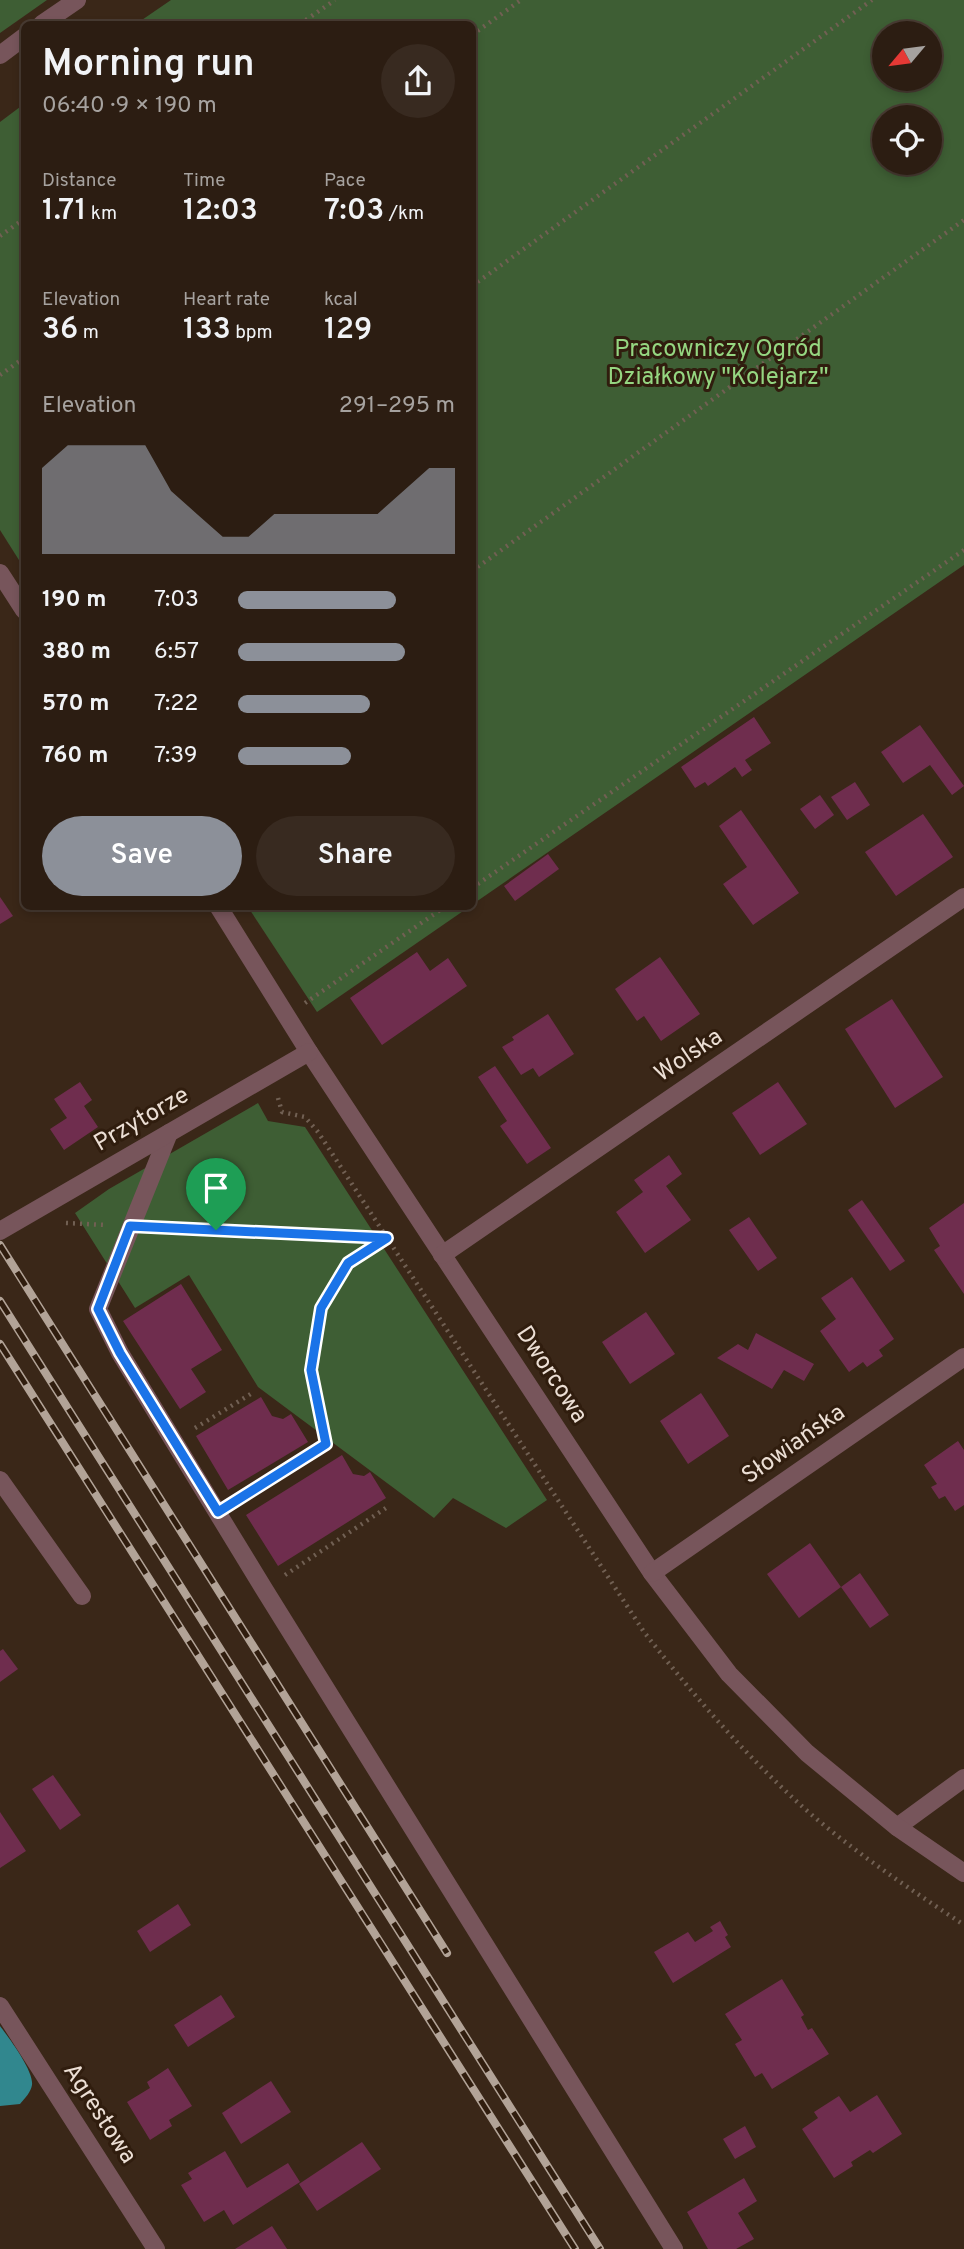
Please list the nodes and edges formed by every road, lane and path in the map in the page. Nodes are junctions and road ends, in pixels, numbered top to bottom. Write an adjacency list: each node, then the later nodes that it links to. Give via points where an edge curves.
1 (77, 0): 5 (street)
2 (335, 0): 6 (path)
3 (522, 0): 7 (path)
4 (872, 0): 13 (path)
5 (46, 21)
6 (304, 21)
7 (476, 32)
8 (21, 39): 9 (street)
9 (0, 55)
10 (964, 220): 17 (path)
11 (21, 221): 12 (path)
12 (0, 236)
13 (476, 283)
14 (21, 360): 15 (path)
15 (0, 375)
16 (964, 550): 20 (path)
17 (476, 568)
18 (0, 573): 19 (street)
19 (21, 605)
20 (476, 885)
21 (964, 897): 30 (street, Wolska)
22 (220, 910): 24 (street, Dworcowa)
23 (440, 910): 24 (path)
24 (285, 1014): 25 (street, Dworcowa)
25 (309, 1052): 26 (street, Przytorze); 30 (street, Dworcowa)
26 (169, 1133): 27 (street, Przytorze); 28 (street)
27 (18, 1221): 28 (path); 29 (street, Przytorze)
28 (130, 1226): 33 (street, via 98,1309); 36 (path, via 387,1238 348,1263 321,1308 311,1370 326,1444)
29 (0, 1231)
30 (442, 1255): 37 (street, Dworcowa)
31 (964, 1357): 37 (street, Słowiańska)
32 (254, 1392): 33 (path)
33 (174, 1441): 36 (street)
34 (0, 1480): 39 (street)
35 (389, 1506): 38 (path)
36 (218, 1512): 38 (street)
37 (652, 1573): 41 (street, Dworcowa, via 729,1674 807,1753)
38 (264, 1589): 45 (street)
39 (82, 1596)
40 (964, 1778): 41 (street)
41 (897, 1827): 42 (street, Dworcowa)
42 (964, 1873)
43 (0, 2006): 44 (street, Agrestowa)
44 (156, 2249)
45 (674, 2249)

